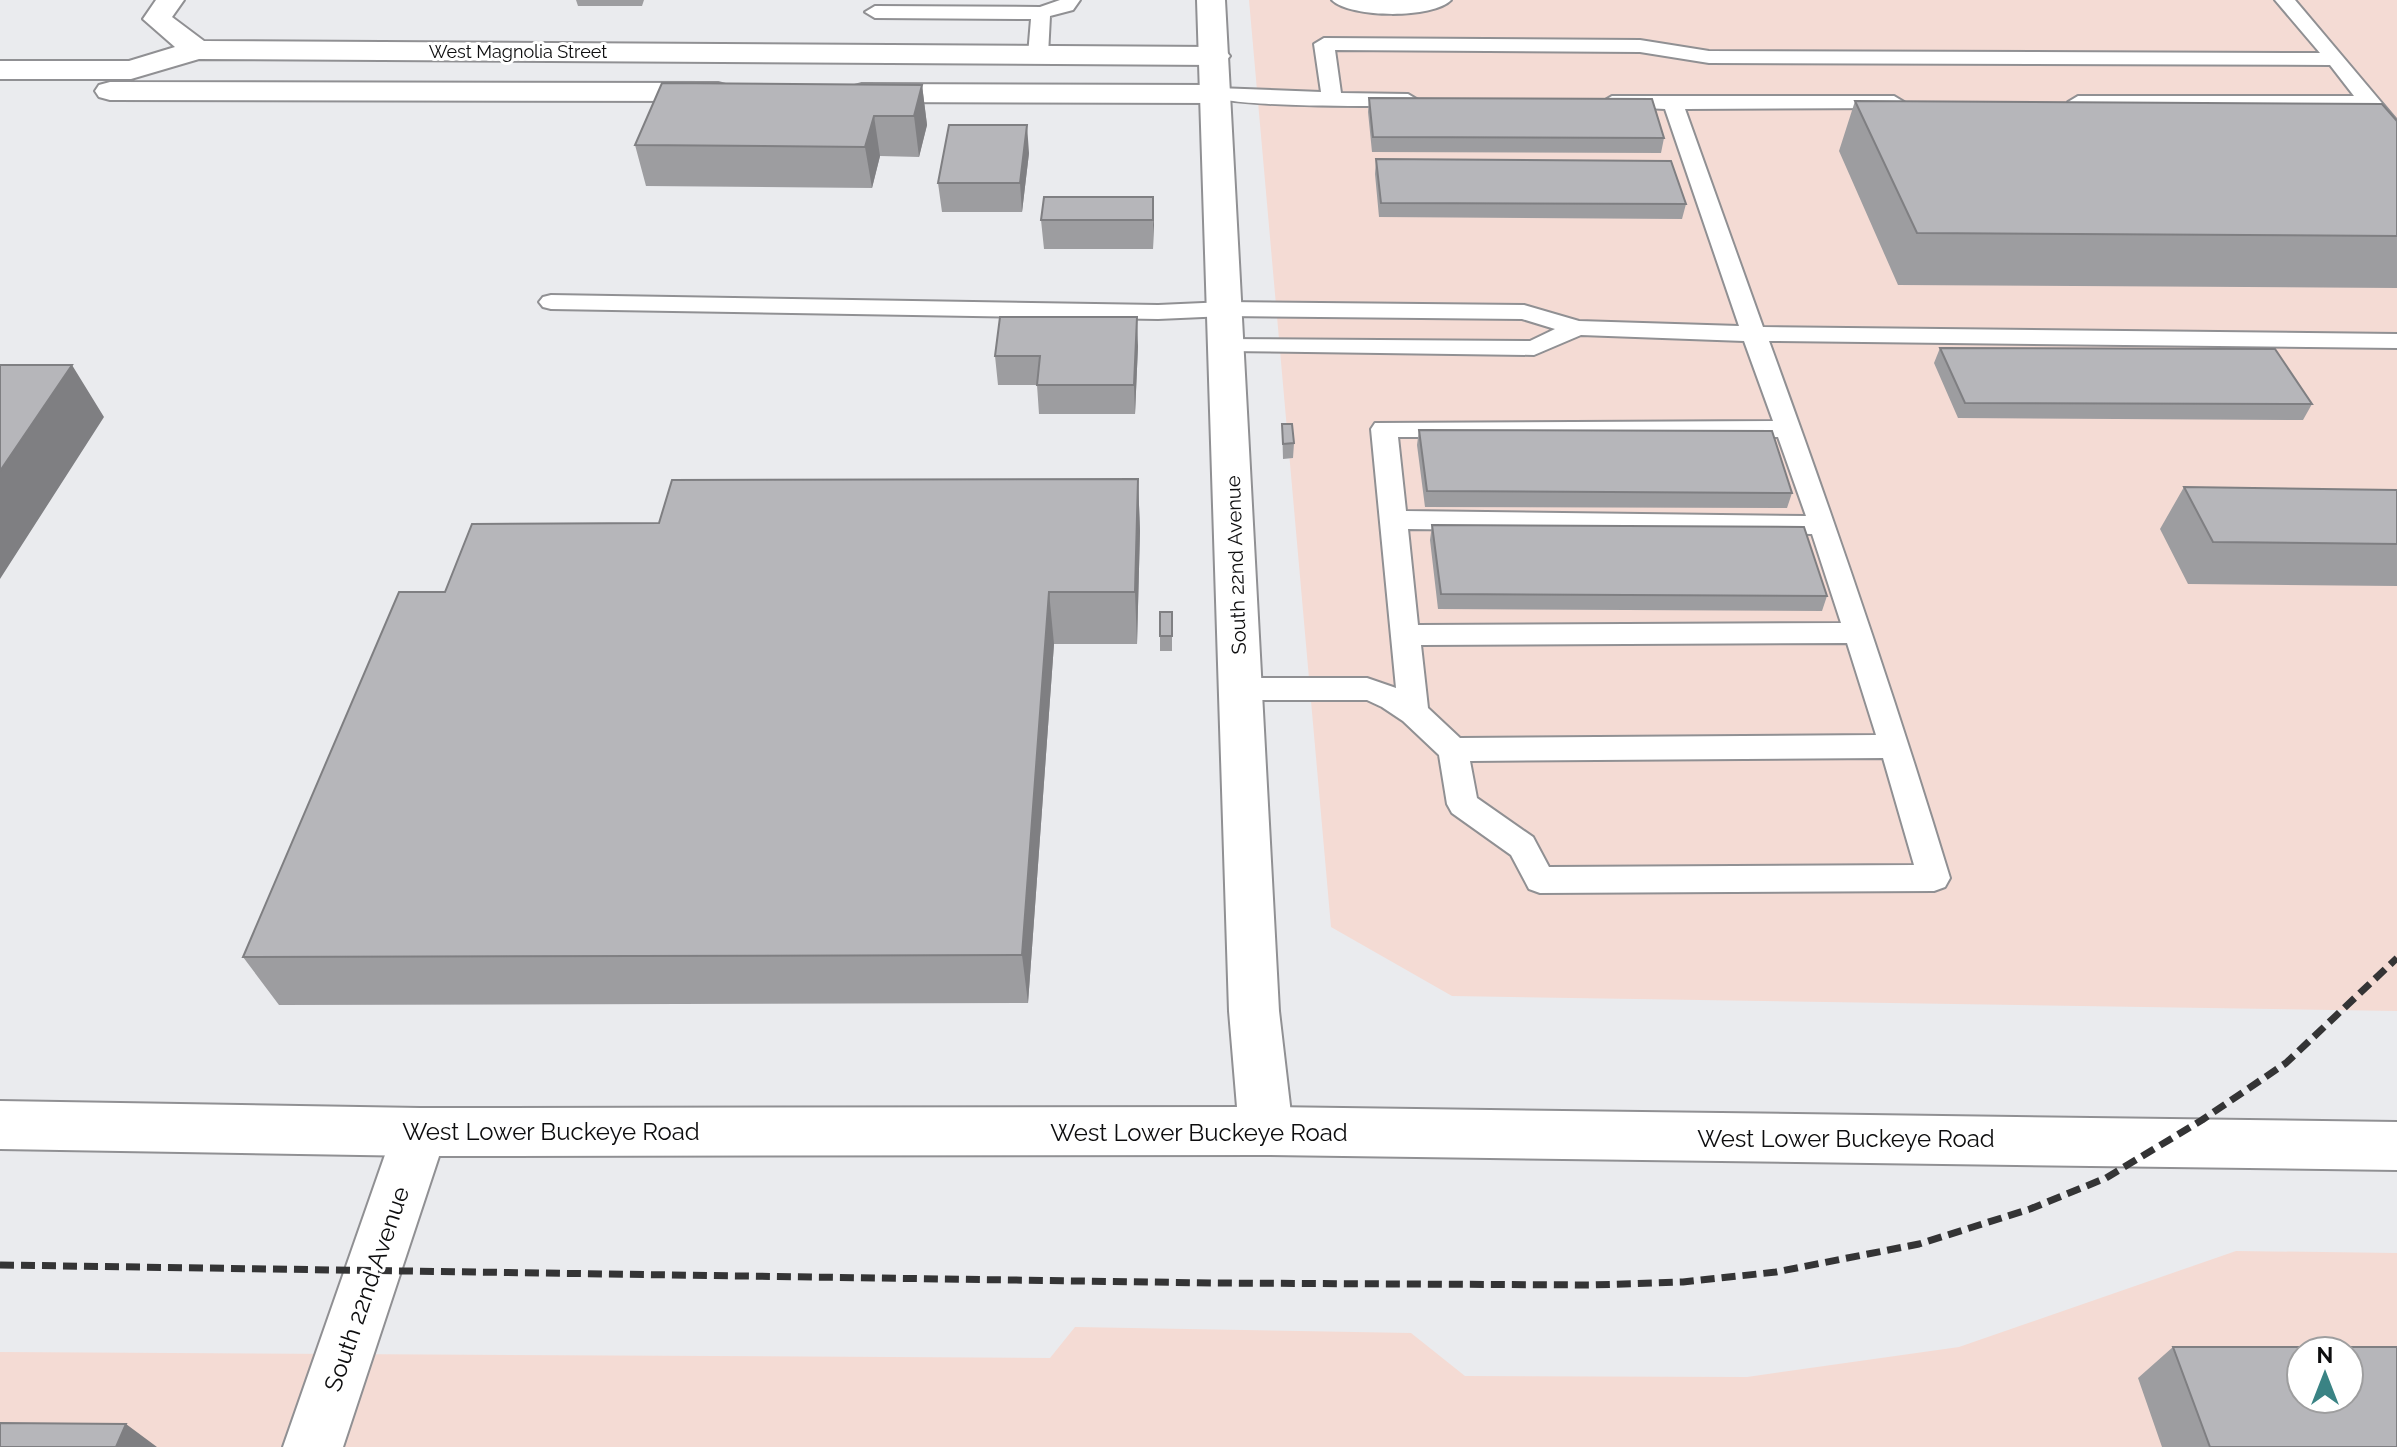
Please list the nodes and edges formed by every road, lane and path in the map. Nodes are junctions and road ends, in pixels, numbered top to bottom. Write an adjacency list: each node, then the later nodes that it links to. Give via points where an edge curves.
1 (170, 0): 9 (street, via 157,19)
2 (1070, 0): 8 (lane)
3 (1211, 0): 13 (street, South 22nd Avenue)
4 (1342, 0): 5 (lane, via 1419,7)
5 (1441, 0)
6 (2285, 0): 11 (lane)
7 (875, 12): 8 (lane)
8 (1041, 13): 10 (lane)
9 (197, 50): 10 (street, West Magnolia Street); 12 (street, West Magnolia Street, via 131,70)
10 (1038, 55): 13 (street, West Magnolia Street); 17 (street)
11 (2336, 59): 18 (lane, via 1709,57 1640,46 1324,44); 23 (lane)
12 (0, 70)
13 (1216, 75): 17 (street); 18 (lane); 27 (street, South 22nd Avenue)
14 (0, 91): 15 (street, West Magnolia Street)
15 (750, 92)
16 (829, 93): 17 (street)
17 (1033, 93)
18 (1332, 99): 19 (lane)
19 (1425, 100)
20 (1595, 102): 24 (lane)
21 (1911, 102): 24 (lane)
22 (2053, 102): 23 (lane)
23 (2370, 102): 25 (lane)
24 (1673, 103): 29 (lane)
25 (2397, 134)
26 (551, 302): 27 (lane, via 1158,312)
27 (1226, 327): 28 (lane, via 1524,312); 28 (lane, via 1534,348); 36 (street, South 22nd Avenue)
28 (1577, 328): 29 (lane)
29 (1754, 334): 30 (lane); 31 (lane)
30 (2397, 341)
31 (1788, 429): 32 (lane, via 1384,429); 33 (lane)
32 (1394, 520): 33 (lane); 35 (lane)
33 (1823, 525): 34 (lane)
34 (1858, 633): 35 (lane); 38 (lane)
35 (1405, 635): 37 (lane)
36 (1241, 689): 37 (lane, via 1367,689 1387,694); 41 (street, South 22nd Avenue, via 1254,1011)
37 (1413, 711): 39 (lane)
38 (1895, 746): 39 (lane); 39 (lane, via 1934,878 1540,880 1522,846 1463,804)
39 (1453, 750)
40 (0, 1125): 42 (street, West Lower Buckeye Road)
41 (1266, 1131): 42 (street, West Lower Buckeye Road); 43 (street, West Lower Buckeye Road)
42 (420, 1132): 44 (street, South 22nd Avenue)
43 (2397, 1146)
44 (313, 1447)

